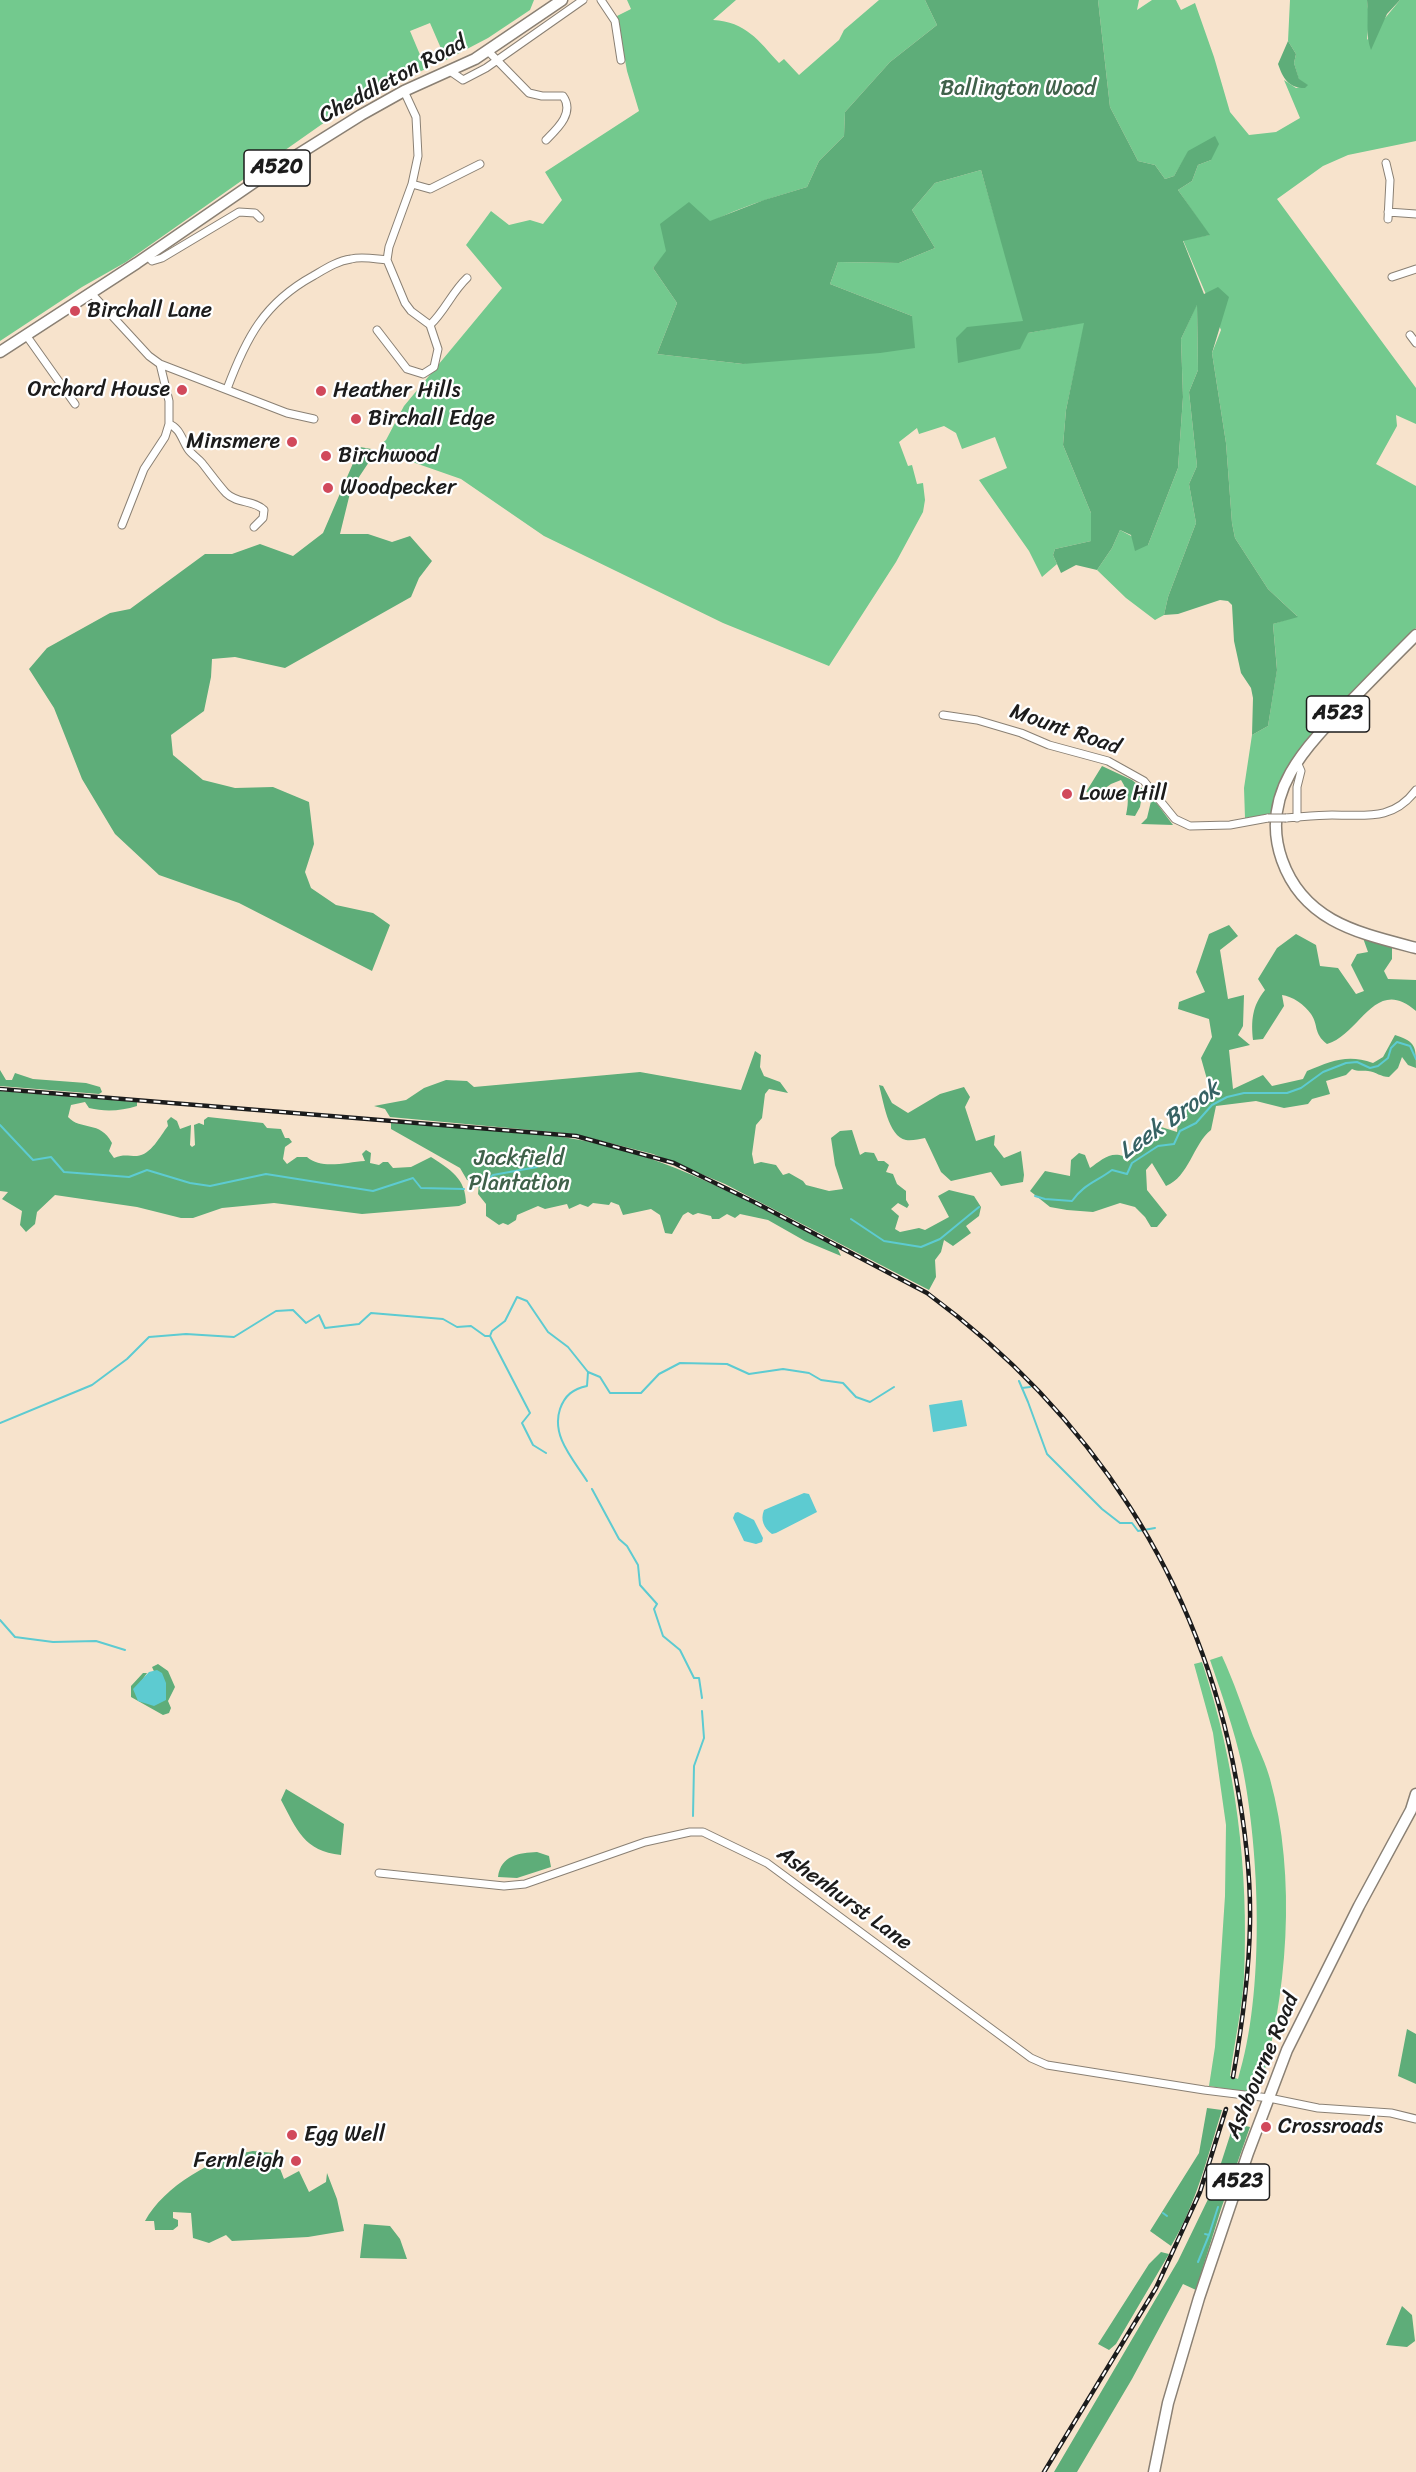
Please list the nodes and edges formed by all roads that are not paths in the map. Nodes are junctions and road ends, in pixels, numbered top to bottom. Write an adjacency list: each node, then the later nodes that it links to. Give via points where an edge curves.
1 (562, 0): 4 (highway, Cheddleton Road / A520)
2 (583, 0): 6 (street)
3 (602, 0): 5 (street, via 615,21)
4 (488, 51): 6 (street); 7 (highway, Cheddleton Road / A520)
5 (621, 60)
6 (497, 61): 7 (street, via 463,80); 9 (street, via 529,93 563,96 568,104 565,116)
7 (450, 70): 8 (highway, Cheddleton Road / A520)
8 (404, 92): 12 (street, via 418,129); 15 (highway, Cheddleton Road / A520, via 269,172)
9 (546, 140)
10 (480, 164): 12 (street, via 430,189)
11 (1380, 172): 13 (street, via 1387,167 1388,216)
12 (412, 184): 16 (street, via 388,247)
13 (1416, 214)
14 (260, 218): 15 (street, via 255,213 239,212 162,258 152,261)
15 (148, 255): 20 (highway, Cheddleton Road / A520)
16 (387, 260): 21 (street, via 405,303); 26 (street, via 356,258 338,262 276,302 247,339)
17 (1416, 269): 19 (street)
18 (466, 278): 21 (street)
19 (1398, 278)
20 (91, 293): 23 (highway, Cheddleton Road / A520); 25 (street)
21 (430, 325): 22 (street, via 438,356 434,367 423,374 407,369)
22 (377, 330)
23 (26, 335): 24 (highway, Cheddleton Road / A520); 27 (street)
24 (0, 352)
25 (160, 364): 26 (street); 29 (street, via 169,401)
26 (227, 389): 28 (street, via 287,413)
27 (75, 404)
28 (314, 419)
29 (169, 424): 30 (street, via 144,469); 31 (street, via 228,495 264,510 263,518)
30 (122, 525)
31 (254, 527)
32 (1416, 634): 34 (highway, A523, via 1323,729)
33 (943, 715): 36 (street, Mount Road, bridge, via 977,720 1108,761 1144,781 1175,819 1190,826)
34 (1299, 766): 36 (street); 37 (highway, A523, via 1281,793 1275,819 1280,855 1293,884 1312,907 1342,925)
35 (1416, 790): 36 (street, Mount Road, via 1404,802 1378,816)
36 (1298, 818)
37 (1416, 948)
38 (1416, 1794): 40 (highway, Ashbourne Road / A523, via 1412,1810 1287,2050)
39 (379, 1873): 40 (street, Ashenhurst Lane, via 504,1886 525,1884 645,1842 703,1832 767,1863 1040,2062 1071,2071)
40 (1269, 2098): 41 (street, Ashenhurst Lane, via 1318,2109 1390,2113); 42 (highway, Ashbourne Road / A523, via 1179,2361)
41 (1416, 2119)
42 (1154, 2472)

